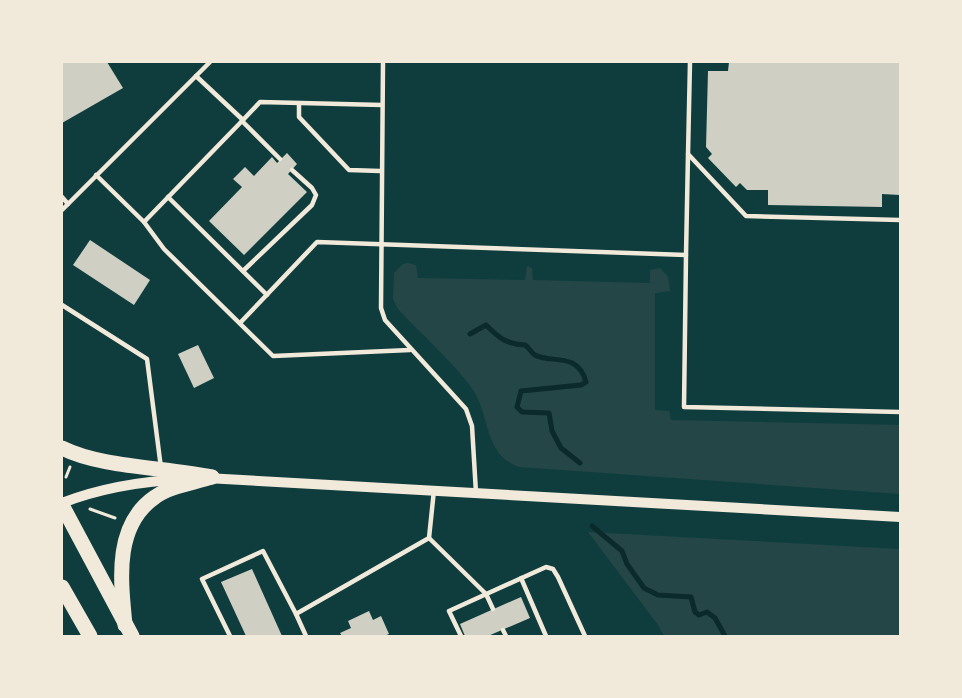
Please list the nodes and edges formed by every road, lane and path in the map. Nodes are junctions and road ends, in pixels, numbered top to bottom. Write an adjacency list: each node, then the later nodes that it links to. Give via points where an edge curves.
1 (210, 62): 4 (lane)
2 (383, 62): 6 (lane)
3 (690, 62): 8 (lane)
4 (196, 76): 7 (lane); 12 (lane)
5 (299, 105): 6 (lane); 7 (lane, via 260,102); 11 (lane, via 299,117 349,170)
6 (382, 105): 11 (lane)
7 (242, 121): 9 (lane); 14 (lane)
8 (688, 154): 17 (lane, via 746,216); 20 (lane)
9 (280, 159)
10 (291, 170): 21 (lane, via 312,188 316,195 312,205)
11 (381, 171): 19 (lane)
12 (96, 175): 15 (lane); 18 (lane)
13 (62, 197): 15 (lane)
14 (168, 197): 18 (lane); 21 (lane)
15 (68, 204): 16 (lane)
16 (62, 210)
17 (900, 220)
18 (144, 222): 24 (lane, via 164,249)
19 (380, 244): 20 (lane); 22 (lane, via 318,242); 25 (lane, via 381,308 385,320)
20 (687, 255): 26 (lane, via 684,407)
21 (243, 271): 22 (lane)
22 (267, 295): 24 (lane)
23 (62, 305): 29 (lane, via 147,359)
24 (240, 323): 25 (lane, via 273,356)
25 (410, 350): 33 (lane, via 466,409 472,426)
26 (900, 412)
27 (62, 448): 29 (main road, via 75,455)
28 (62, 467): 30 (path)
29 (161, 474): 31 (main road); 34 (street)
30 (66, 477)
31 (212, 477): 32 (street); 45 (main road, via 155,497 137,515 124,543 121,565)
32 (435, 490): 33 (street); 38 (lane)
33 (476, 493): 36 (street)
34 (62, 504): 45 (main road)
35 (89, 508): 37 (path)
36 (900, 517)
37 (115, 518)
38 (429, 538): 41 (lane); 43 (lane)
39 (521, 578): 41 (lane); 51 (lane); 52 (lane, via 546,567 553,569)
40 (62, 586): 46 (main road)
41 (486, 594): 42 (lane); 49 (lane, via 449,611)
42 (493, 609)
43 (296, 614): 47 (lane, via 263,551 202,579); 48 (lane)
44 (503, 630): 50 (lane)
45 (128, 631)
46 (90, 636)
47 (230, 636)
48 (306, 636)
49 (461, 636)
50 (506, 636)
51 (546, 636)
52 (585, 636)

